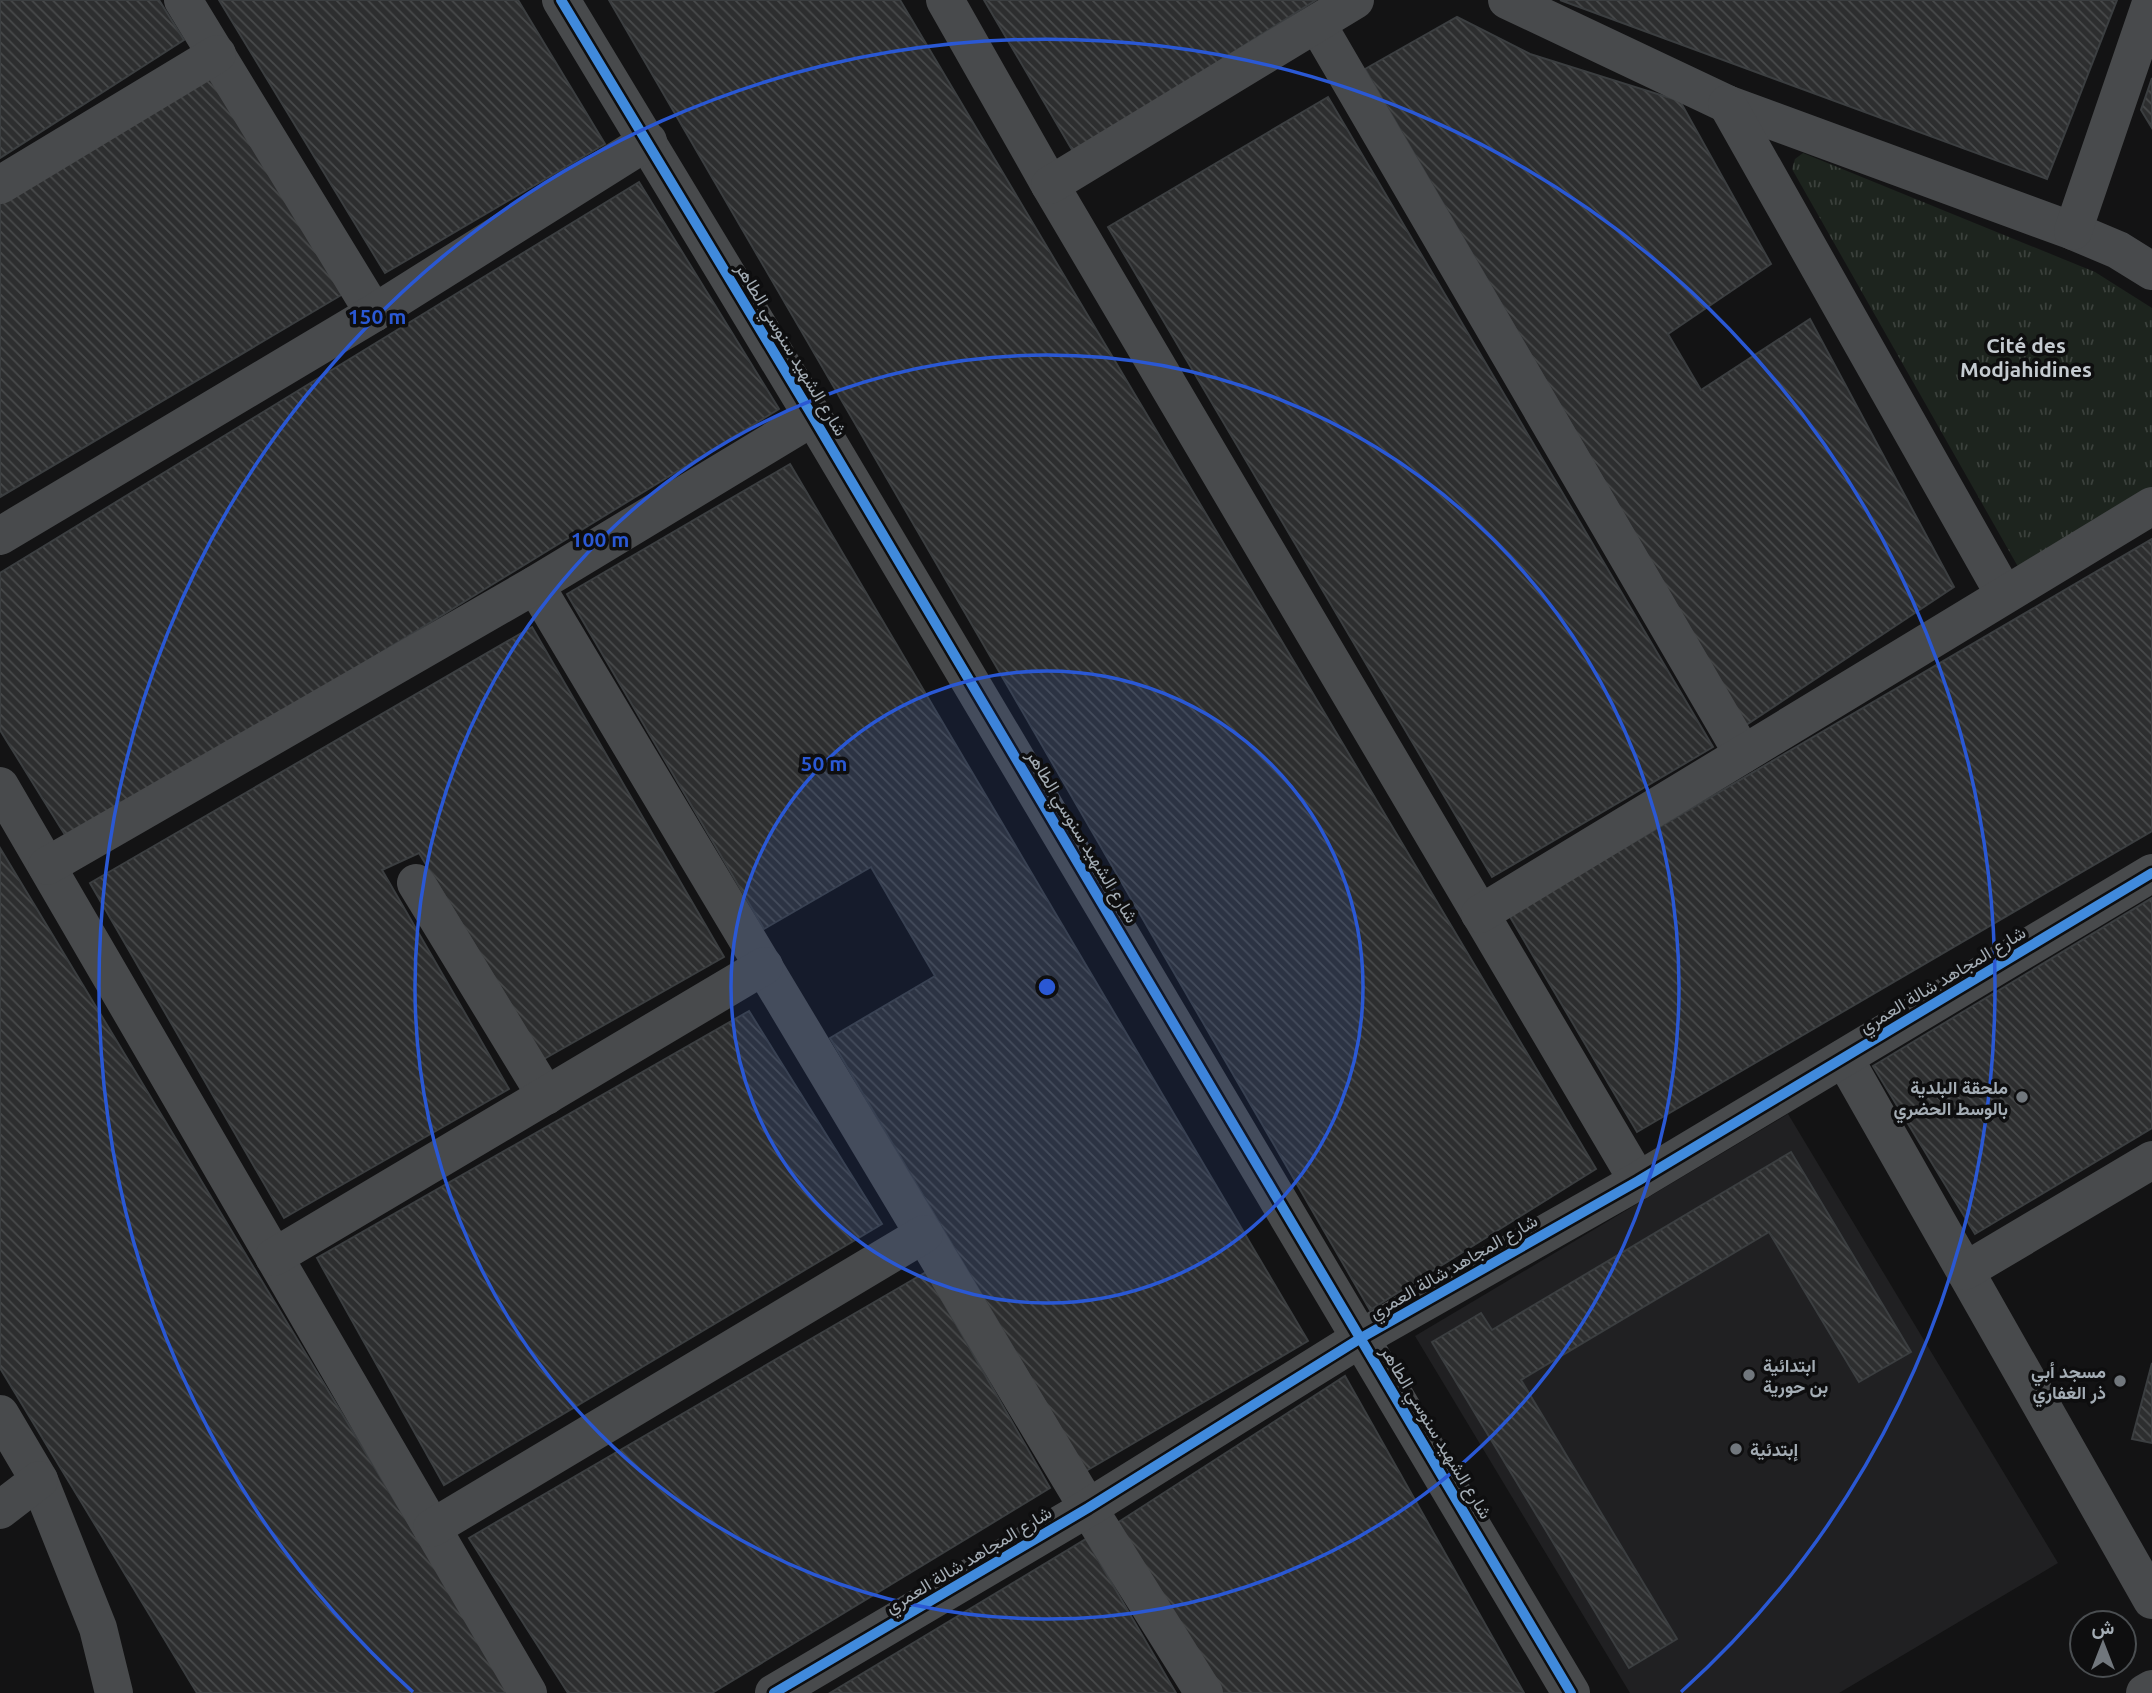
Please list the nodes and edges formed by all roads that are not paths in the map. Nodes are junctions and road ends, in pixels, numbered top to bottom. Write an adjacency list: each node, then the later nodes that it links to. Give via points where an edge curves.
1 (183, 0): 8 (street)
2 (561, 0): 10 (street, شارع الشهيد سنوسي الطاهر)
3 (945, 0): 12 (street)
4 (1355, 0): 7 (street)
5 (1507, 0): 9 (street)
6 (2151, 0): 13 (street)
7 (1317, 24): 12 (street); 21 (street)
8 (217, 54): 11 (street); 15 (street)
9 (1727, 104): 13 (street); 20 (street)
10 (648, 141): 15 (street); 16 (street, شارع الشهيد سنوسي الطاهر)
11 (0, 185)
12 (1050, 185): 26 (street)
13 (2073, 231): 14 (street)
14 (2152, 271)
15 (374, 313): 18 (street)
16 (813, 417): 19 (street); 35 (street, شارع الشهيد سنوسي الطاهر)
17 (2152, 506): 20 (street)
18 (0, 536)
19 (536, 585): 23 (street); 27 (street)
20 (2004, 594): 21 (street)
21 (1742, 754): 26 (street)
22 (0, 786): 23 (street)
23 (47, 866): 33 (street)
24 (2152, 873): 28 (street, شارع المجاهد شالة العمري)
25 (416, 883): 29 (street)
26 (1480, 914): 31 (street)
27 (764, 966): 29 (street); 32 (street)
28 (1844, 1058): 31 (street, شارع المجاهد شالة العمري); 34 (street)
29 (546, 1096): 33 (street)
30 (2152, 1160): 34 (street)
31 (1638, 1181): 35 (street, شارع المجاهد شالة العمري)
32 (924, 1234): 38 (street); 40 (street)
33 (274, 1257): 40 (street)
34 (1965, 1271): 41 (street)
35 (1361, 1338): 38 (street, شارع المجاهد شالة العمري); 47 (street, شارع الشهيد سنوسي الطاهر)
36 (0, 1415): 37 (street)
37 (39, 1480): 39 (street); 43 (street, via 98,1628)
38 (1088, 1508): 45 (street, شارع المجاهد شالة العمري); 46 (street)
39 (0, 1510)
40 (432, 1528): 44 (street)
41 (2152, 1600)
42 (2152, 1689): 48 (street)
43 (114, 1693)
44 (528, 1693)
45 (774, 1693)
46 (1204, 1693)
47 (1570, 1693)
48 (2145, 1693)

